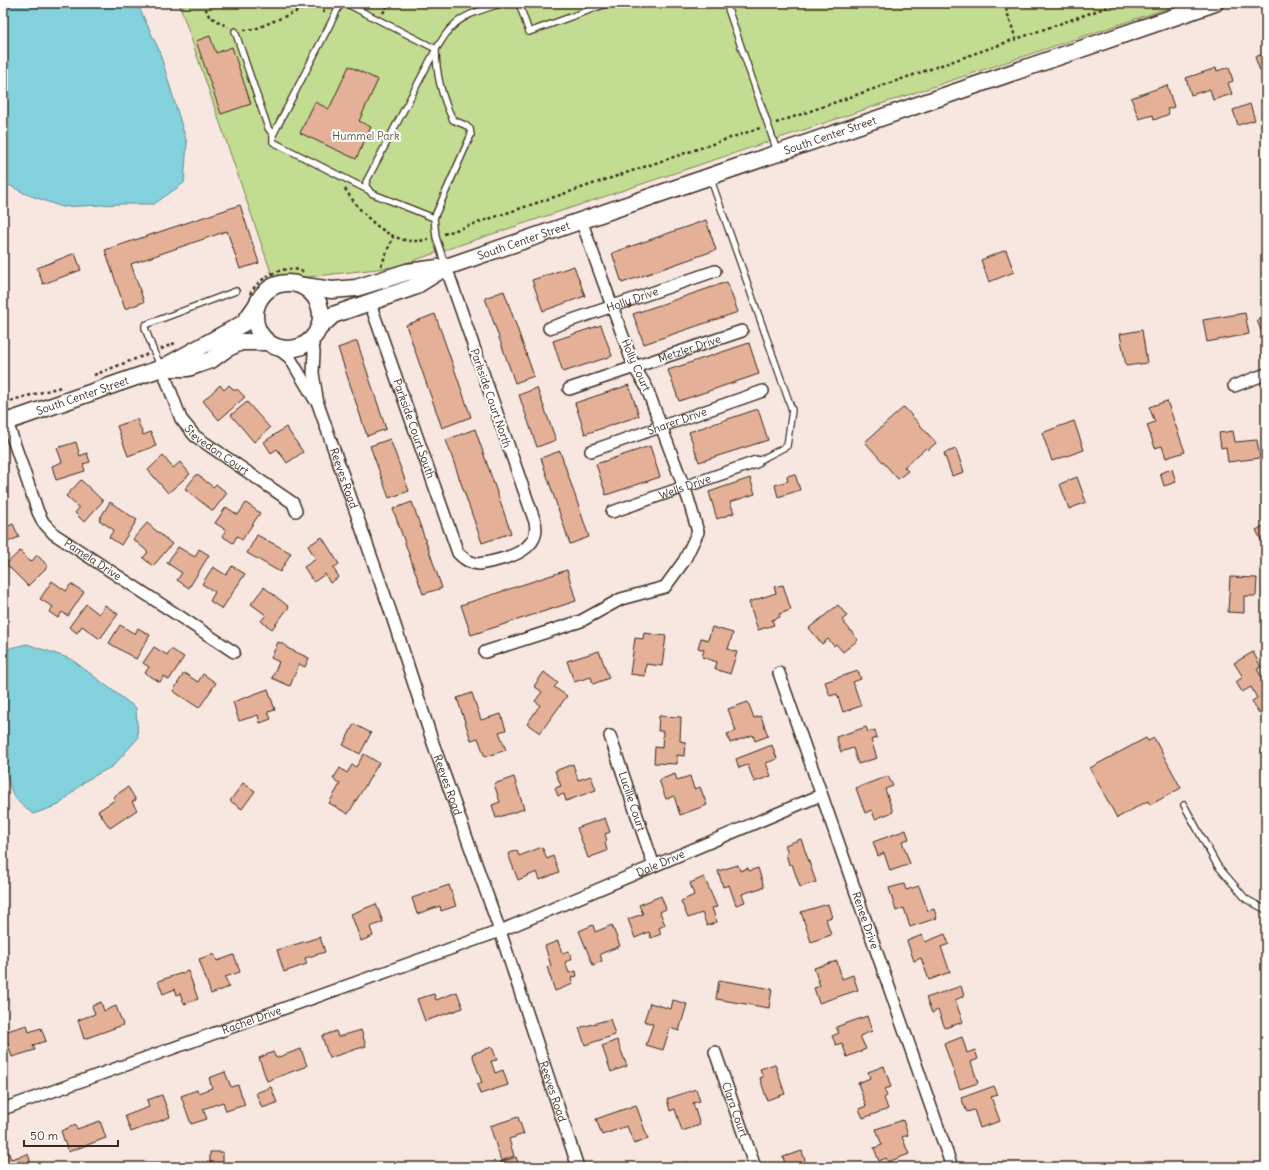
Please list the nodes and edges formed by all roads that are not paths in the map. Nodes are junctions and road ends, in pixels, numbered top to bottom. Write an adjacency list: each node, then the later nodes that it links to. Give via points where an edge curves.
1 (341, 3): 10 (lane)
2 (345, 3): 9 (lane)
3 (502, 3): 9 (lane, via 458,21)
4 (519, 3): 5 (lane, via 529,32)
5 (609, 3)
6 (726, 3): 11 (lane)
7 (1215, 3): 11 (main road, South Center Street)
8 (235, 31): 10 (lane, via 268,128)
9 (436, 49): 13 (lane, via 366,182); 14 (lane, via 436,62 445,101 453,120 465,125 471,135)
10 (273, 135): 13 (lane, via 275,144)
11 (778, 154): 12 (main road, South Center Street)
12 (710, 177): 15 (main road, South Center Street); 37 (lane, via 792,410 787,446)
13 (368, 190): 14 (lane)
14 (434, 218): 16 (lane, via 436,237)
15 (581, 220): 16 (main road, South Center Street); 22 (street, Holly Court)
16 (446, 268): 18 (main road, South Center Street, via 408,272 356,288 332,290); 21 (main road, South Center Street, via 414,287); 41 (street, Parkside Court North, via 536,528 532,544 525,550 485,563 471,563)
17 (716, 271): 22 (street, Holly Drive)
18 (305, 280): 20 (main road, via 275,285); 25 (main road, via 318,300 321,310)
19 (236, 291): 28 (lane, via 148,322 145,328)
20 (253, 301): 26 (main road, via 256,326); 28 (main road, South Center Street, via 244,323)
21 (370, 303): 25 (main road, South Center Street, via 333,315); 41 (street, Parkside Court South)
22 (612, 306): 23 (street, Holly Drive); 27 (street, Holly Court)
23 (549, 328)
24 (742, 331): 27 (street, Metzler Drive)
25 (315, 334): 26 (main road, via 304,345 295,348 286,349); 33 (street, Reeves Road, via 313,373)
26 (272, 344): 28 (main road, South Center Street, via 241,342 211,360 188,368); 33 (street, Reeves Road, via 290,358)
27 (634, 367): 31 (street, Metzler Drive); 35 (street, Holly Court, via 646,386)
28 (162, 368): 34 (main road, South Center Street); 39 (street, Stevedon Court, via 181,419 195,436 293,502)
29 (1266, 374): 30 (street)
30 (1234, 386)
31 (569, 389)
32 (763, 391): 35 (street, Sharer Drive)
33 (318, 404): 50 (street, Reeves Road)
34 (4, 420): 42 (street, Pamela Drive, via 38,512 54,534)
35 (661, 427): 36 (street, Sharer Drive); 38 (street, Holly Court)
36 (591, 451)
37 (756, 462): 38 (street, Wells Drive)
38 (684, 487): 40 (street, Wells Drive); 43 (street, Holly Court, via 698,532 684,561 665,587 621,600 581,621)
39 (296, 511)
40 (612, 512)
41 (458, 553)
42 (234, 652)
43 (485, 652)
44 (779, 673): 46 (street, Renee Drive)
45 (610, 736): 48 (street, Lucille Court)
46 (821, 795): 48 (street, Dale Drive); 55 (street, Renee Drive)
47 (1184, 805): 49 (lane, via 1217,865 1246,899)
48 (654, 866): 50 (street, Dale Drive)
49 (1266, 910)
50 (500, 931): 52 (street, Rachel Drive); 53 (street, Reeves Road)
51 (714, 1052): 54 (street, Clara Court)
52 (3, 1109)
53 (578, 1167)
54 (755, 1167)
55 (952, 1167)

